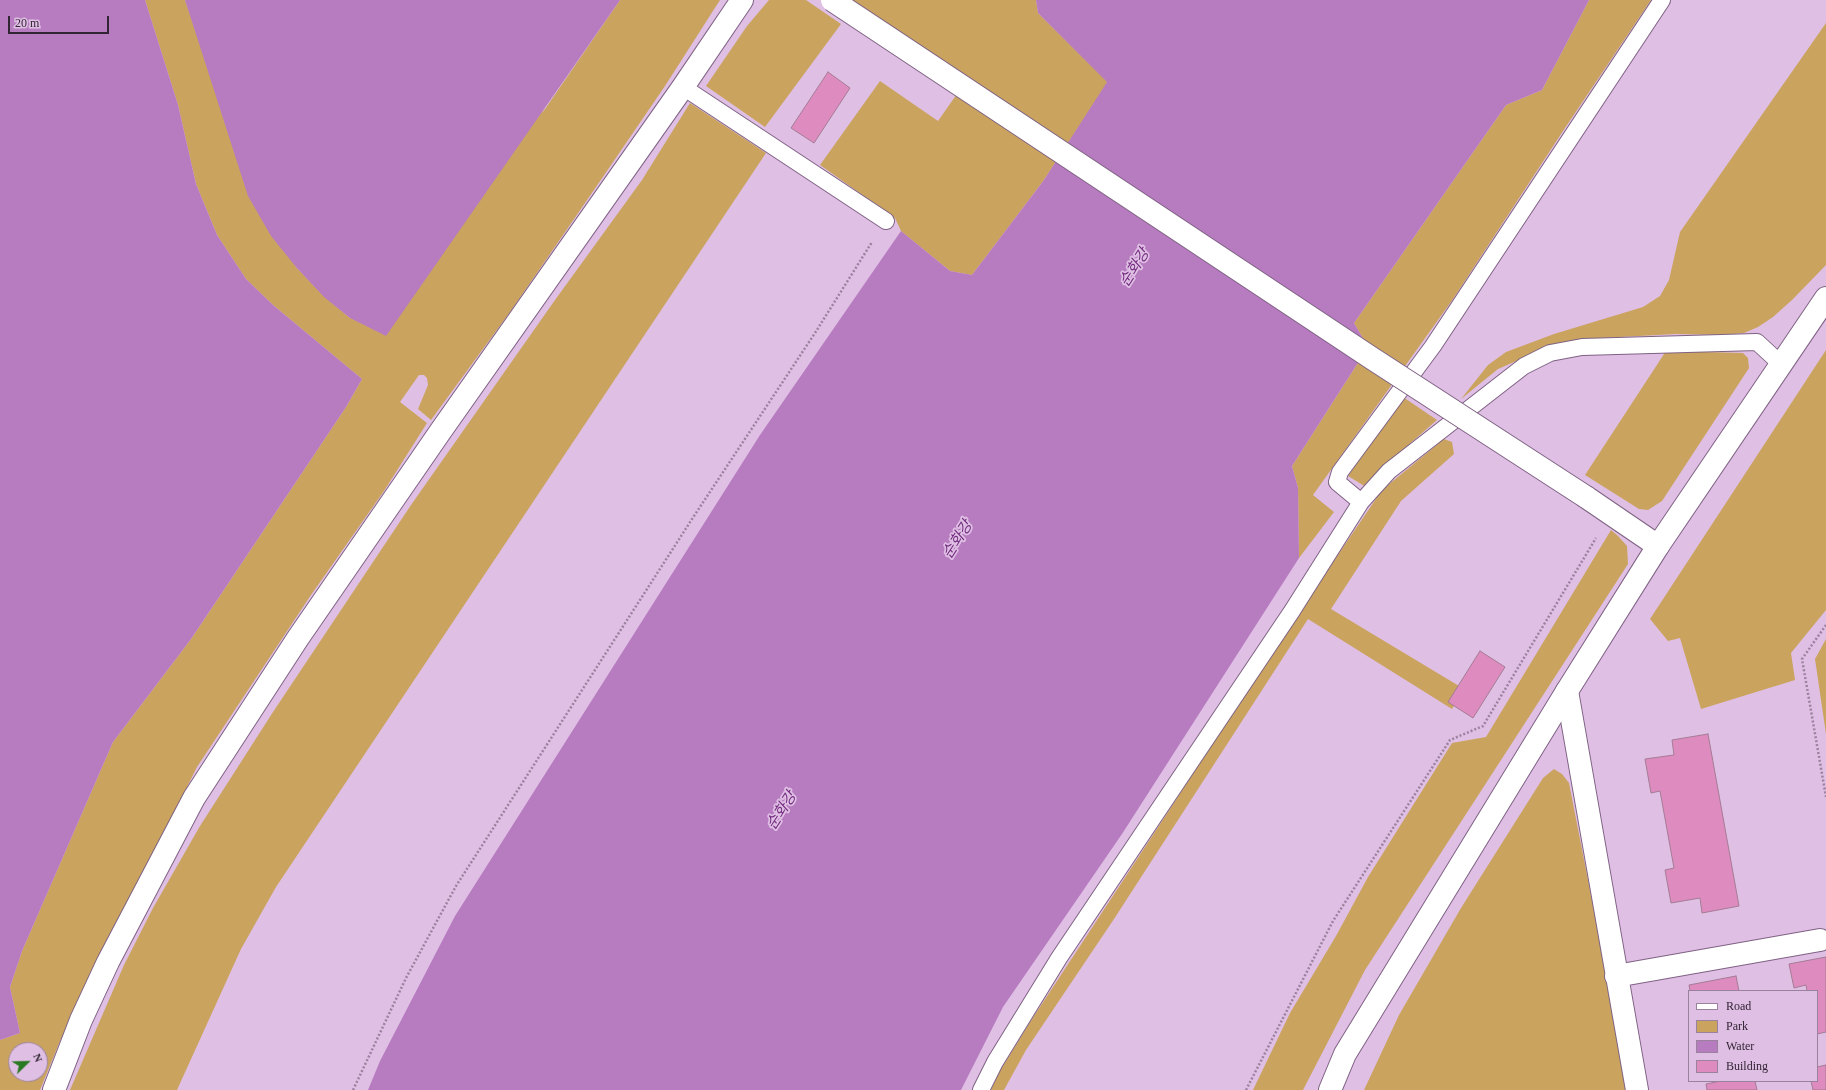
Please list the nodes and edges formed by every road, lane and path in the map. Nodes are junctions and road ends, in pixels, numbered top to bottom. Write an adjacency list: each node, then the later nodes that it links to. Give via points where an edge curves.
1 (742, 0): 4 (street)
2 (832, 0): 9 (street, bridge)
3 (1662, 0): 8 (lane, via 1433,346 1340,472 1337,482)
4 (683, 87): 5 (lane); 16 (street, via 435,438 298,638 194,798 108,962 81,1020)
5 (886, 221): 17 (path, via 456,886 406,978)
6 (1826, 298): 7 (street)
7 (1782, 365): 8 (lane, via 1757,342 1582,347 1550,353 1524,366 1389,471); 10 (street)
8 (1361, 502): 18 (lane, via 1292,611 1059,958 995,1062)
9 (1610, 514): 10 (street); 19 (path, via 1483,726 1450,740 1333,921)
10 (1658, 546): 12 (street)
11 (1826, 625): 13 (path, via 1802,658)
12 (1567, 690): 15 (street); 20 (street, via 1345,1054)
13 (1826, 797)
14 (1820, 940): 15 (street)
15 (1616, 976): 21 (street)
16 (54, 1090)
17 (353, 1090)
18 (981, 1090)
19 (1246, 1090)
20 (1330, 1090)
21 (1637, 1090)

